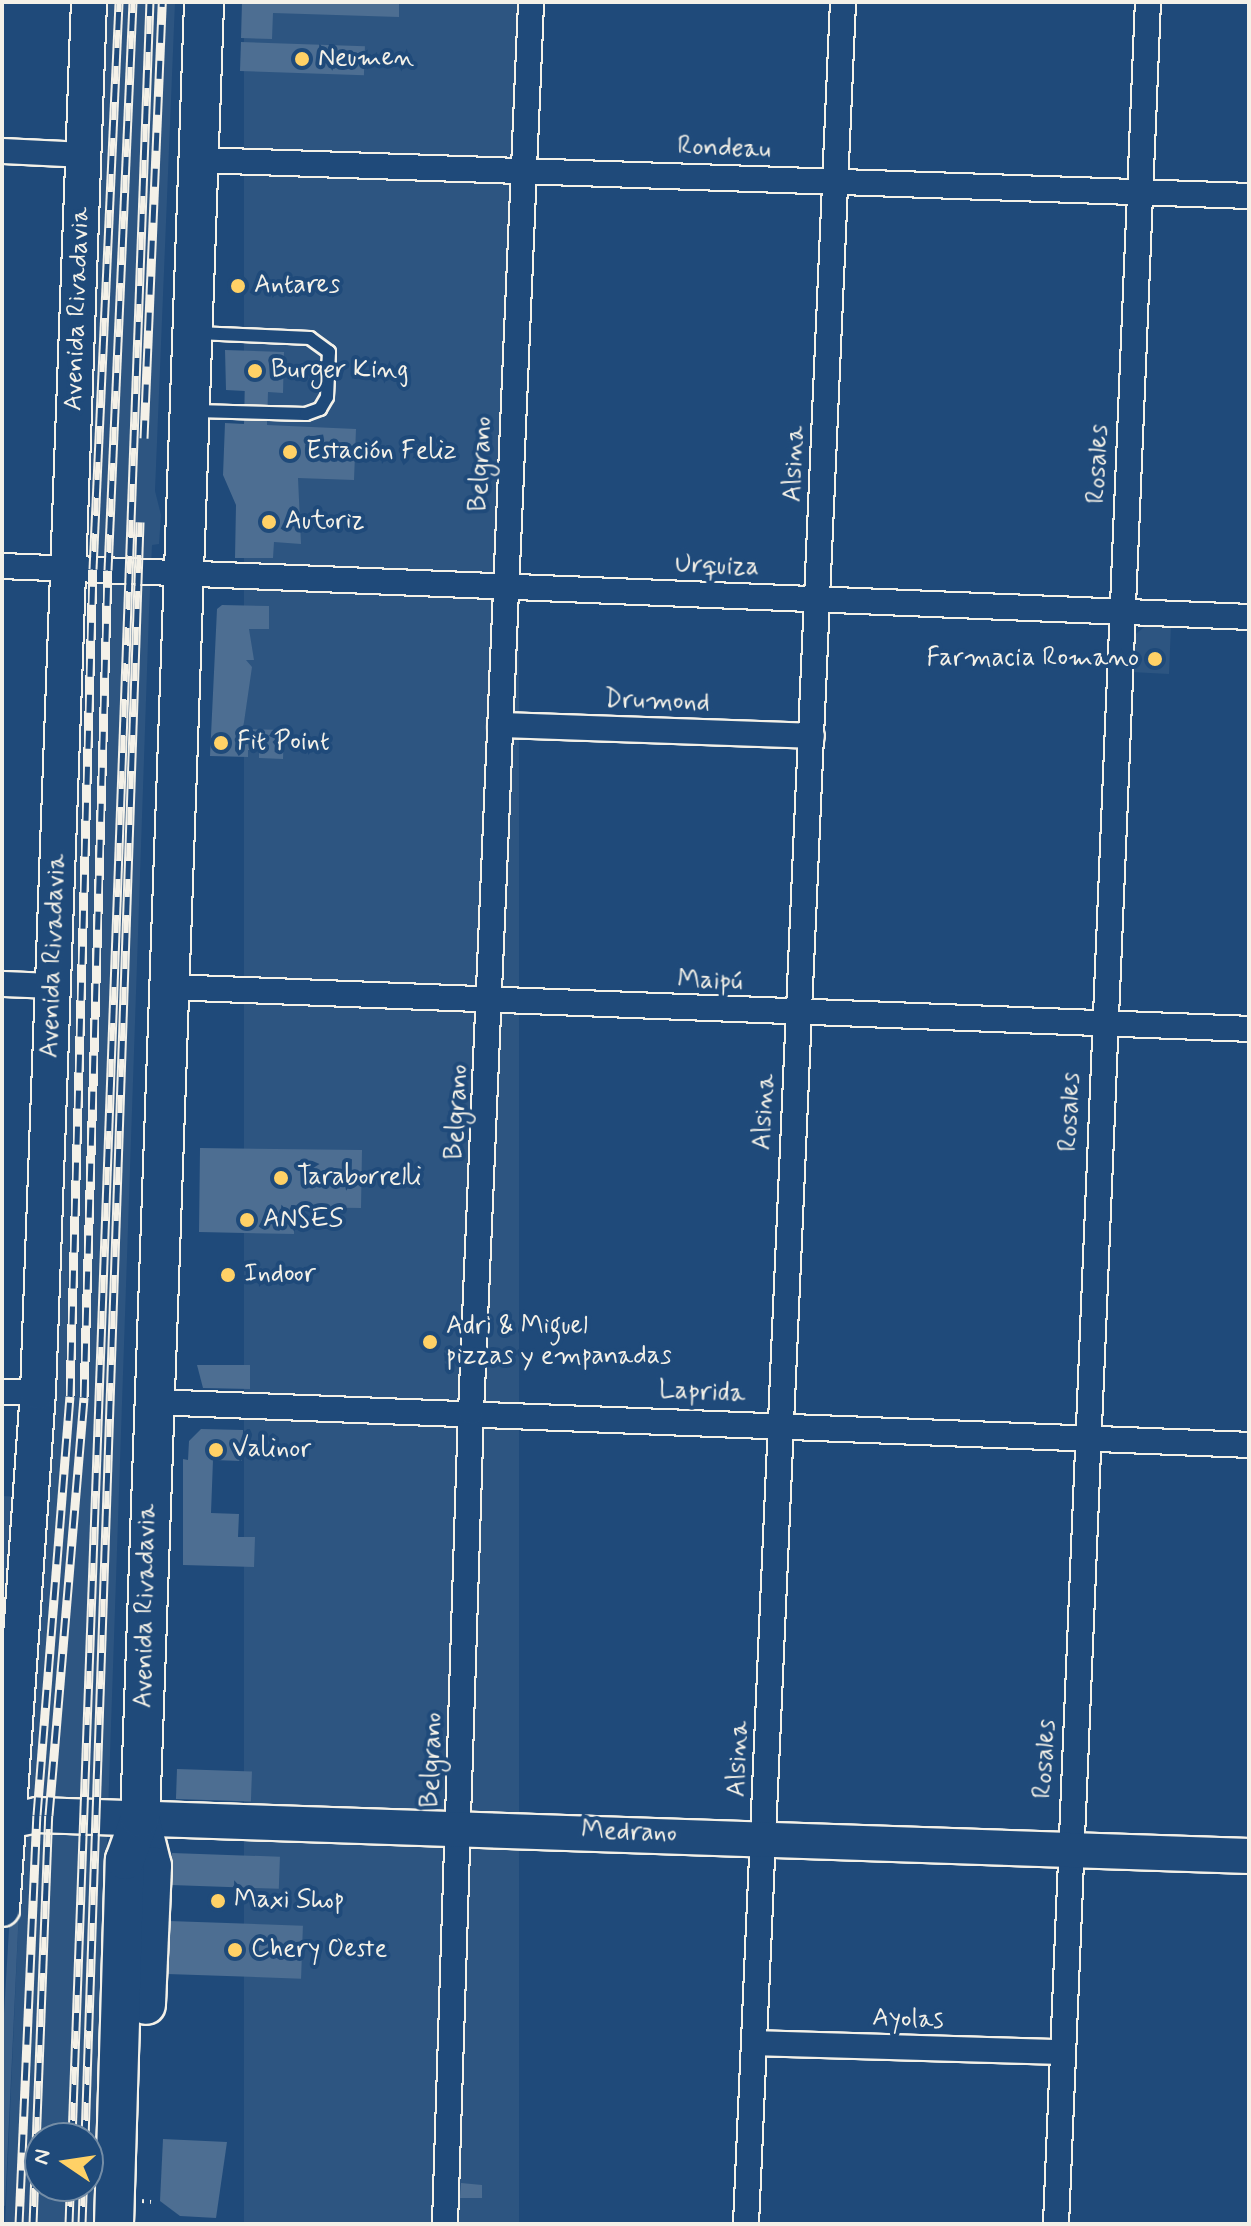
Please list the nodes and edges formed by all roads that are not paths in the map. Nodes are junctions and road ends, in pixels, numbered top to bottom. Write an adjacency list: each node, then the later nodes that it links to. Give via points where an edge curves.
1 (89, 2): 7 (main road, Avenida Rivadavia)
2 (204, 2): 8 (main road, Avenida Rivadavia)
3 (531, 2): 9 (street, Belgrano)
4 (843, 2): 10 (street, Alsina)
5 (1148, 2): 11 (street, Rosales)
6 (2, 151): 7 (street)
7 (83, 155): 16 (main road, Avenida Rivadavia)
8 (198, 160): 9 (street, Rondeau); 13 (main road, Avenida Rivadavia)
9 (522, 170): 10 (street, Rondeau); 18 (street, Belgrano)
10 (834, 180): 11 (street, Rondeau); 19 (street, Alsina)
11 (1138, 190): 12 (street, Rondeau); 20 (street, Rosales)
12 (1249, 196)
13 (191, 333): 14 (main road, Avenida Rivadavia); 14 (lane, via 310,338 329,352 327,397 320,409 306,414)
14 (188, 411): 17 (main road, Avenida Rivadavia)
15 (2, 566): 16 (street, Urquiza)
16 (70, 569): 17 (street, Urquiza); 25 (main road, Avenida Rivadavia)
17 (182, 575): 18 (street, Urquiza); 26 (main road, Avenida Rivadavia)
18 (505, 587): 19 (street, Urquiza); 22 (street, Belgrano)
19 (817, 599): 20 (street, Urquiza); 23 (street, Alsina)
20 (1122, 612): 21 (street, Urquiza); 29 (street, Rosales)
21 (1249, 617)
22 (500, 725): 23 (street, Drumond); 27 (street, Belgrano)
23 (812, 736): 28 (street, Alsina)
24 (2, 984): 25 (street)
25 (52, 986): 32 (main road, Avenida Rivadavia)
26 (168, 987): 27 (street, Maipú); 33 (main road, Avenida Rivadavia)
27 (492, 1000): 28 (street, Maipú); 34 (street, Belgrano)
28 (798, 1014): 29 (street, Maipú); 35 (street, Alsina)
29 (1102, 1024): 30 (street, Maipú); 36 (street, Rosales)
30 (1249, 1029)
31 (2, 1392): 32 (street)
32 (38, 1392): 39 (main road, Avenida Rivadavia)
33 (152, 1402): 34 (street, Laprida); 38 (main road, Avenida Rivadavia)
34 (471, 1412): 35 (street, Laprida); 40 (street, Belgrano)
35 (780, 1424): 36 (street, Laprida); 41 (street, Alsina)
36 (1088, 1437): 37 (street, Laprida); 42 (street, Rosales)
37 (1249, 1445)
38 (140, 1818): 39 (main road, Medrano); 40 (main road, Medrano); 47 (main road, Avenida Rivadavia, via 125,1860); 48 (main road, Avenida Rivadavia, via 152,1866)
39 (5, 1820): 44 (main road, Avenida Rivadavia)
40 (460, 1828): 41 (main road, Medrano); 49 (street, Belgrano)
41 (764, 1836): 42 (main road, Medrano); 45 (street, Alsina)
42 (1070, 1849): 43 (main road, Medrano); 46 (street, Rosales)
43 (1249, 1856)
44 (2, 1909)
45 (755, 2043): 46 (street, Ayolas); 50 (street, Alsina)
46 (1059, 2052): 51 (street, Rosales)
47 (114, 2224)
48 (137, 2224)
49 (445, 2224)
50 (746, 2224)
51 (1056, 2224)

